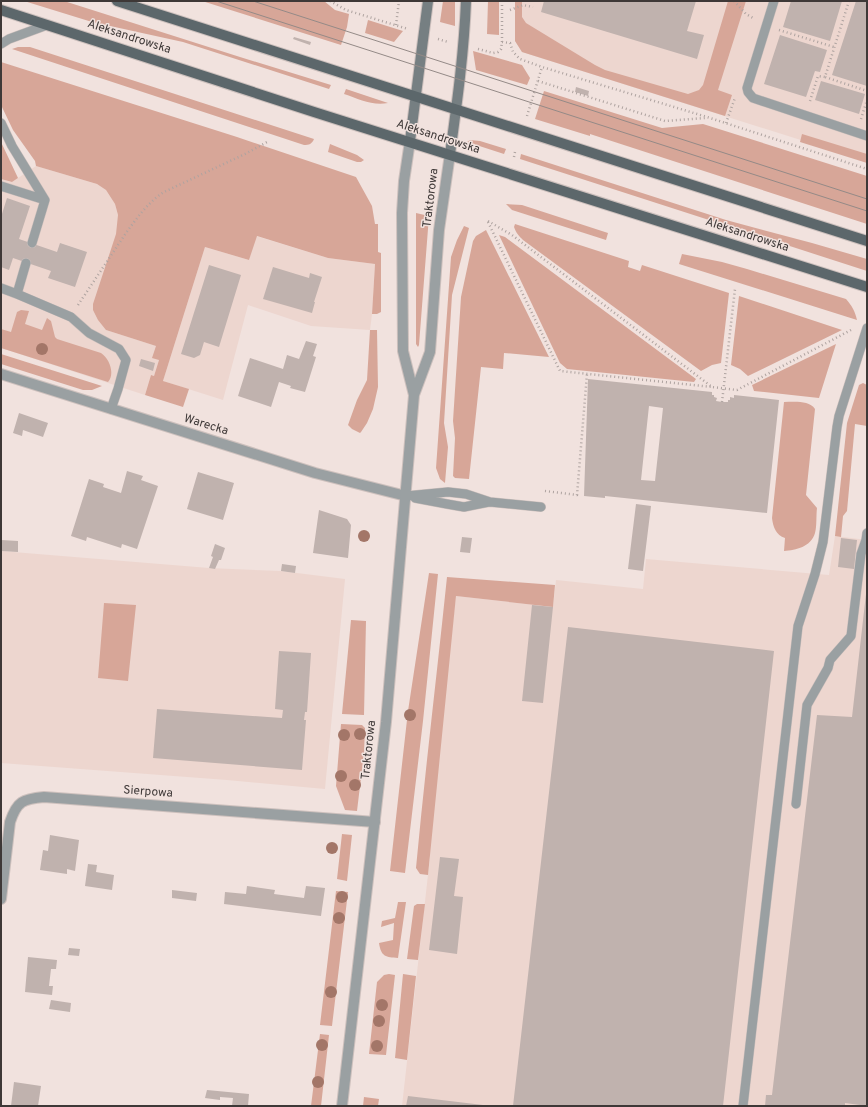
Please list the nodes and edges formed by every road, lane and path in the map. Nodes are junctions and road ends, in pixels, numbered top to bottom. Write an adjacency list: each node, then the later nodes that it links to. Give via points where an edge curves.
1 (117, 1): 26 (main road)
2 (330, 1): 14 (path, via 346,10)
3 (399, 1): 14 (path)
4 (428, 1): 17 (main road, Traktorowa)
5 (466, 1): 20 (main road, Traktorowa)
6 (502, 1): 18 (path)
7 (734, 1): 15 (path, via 746,14)
8 (774, 1): 15 (lane)
9 (849, 1): 21 (path)
10 (532, 7): 12 (path, via 522,5)
11 (1, 10): 13 (main road, Aleksandrowska)
12 (510, 10)
13 (47, 25): 19 (lane); 36 (main road, Aleksandrowska)
14 (396, 25): 16 (path)
15 (767, 26): 21 (path); 34 (lane, via 747,88 753,98)
16 (406, 28)
17 (424, 34): 20 (path); 26 (main road, Traktorowa)
18 (502, 42): 20 (path, via 498,52 494,53); 22 (path, via 510,43 513,52 520,58)
19 (1, 44)
20 (469, 47): 29 (main road, Traktorowa)
21 (834, 48): 23 (path)
22 (542, 67): 24 (path); 31 (path)
23 (825, 77): 25 (path); 28 (path, via 818,76)
24 (538, 81): 30 (path); 31 (path, via 665,121)
25 (867, 91)
26 (416, 97): 29 (main road); 36 (main road, Traktorowa)
27 (867, 100): 32 (path)
28 (810, 104)
29 (456, 109): 38 (main road, Traktorowa); 43 (main road)
30 (527, 116)
31 (707, 117): 40 (path)
32 (861, 120)
33 (1, 123): 42 (lane)
34 (867, 136)
35 (269, 141): 50 (path, via 164,192 146,206)
36 (410, 141): 38 (main road, Aleksandrowska); 59 (street, Traktorowa, via 402,213 403,351)
37 (515, 152): 39 (path)
38 (450, 154): 46 (main road, Aleksandrowska); 59 (street, Traktorowa, via 440,224 430,352)
39 (514, 157)
40 (867, 169)
41 (1, 186): 42 (lane)
42 (45, 200): 44 (lane)
43 (867, 241)
44 (32, 243)
45 (26, 263): 49 (lane)
46 (867, 287)
47 (1, 288): 49 (lane)
48 (735, 289): 58 (path)
49 (17, 294): 50 (lane)
50 (71, 317): 61 (lane, via 89,333 119,349 126,360)
51 (854, 328): 58 (path, via 737,390)
52 (867, 328): 53 (lane)
53 (857, 359): 54 (lane); 70 (lane, via 839,416 823,542 798,626)
54 (867, 362)
55 (1, 374): 61 (street, Warecka)
56 (587, 374): 57 (path); 57 (path, via 560,371 488,221 512,235); 62 (path, via 577,495)
57 (712, 388): 58 (path)
58 (723, 389): 60 (path)
59 (414, 395): 63 (street, Traktorowa)
60 (722, 402)
61 (111, 409): 63 (street, Warecka, via 315,473)
62 (543, 491)
63 (406, 496): 64 (lane, via 464,506 490,502); 67 (street, Traktorowa)
64 (542, 507)
65 (867, 533): 66 (lane, via 861,554 851,636 830,660 807,705)
66 (796, 804)
67 (375, 822): 68 (street, Sierpowa, via 30,798 21,802 13,812 10,822); 69 (street, Traktorowa)
68 (1, 899)
69 (342, 1106)
70 (743, 1106)

